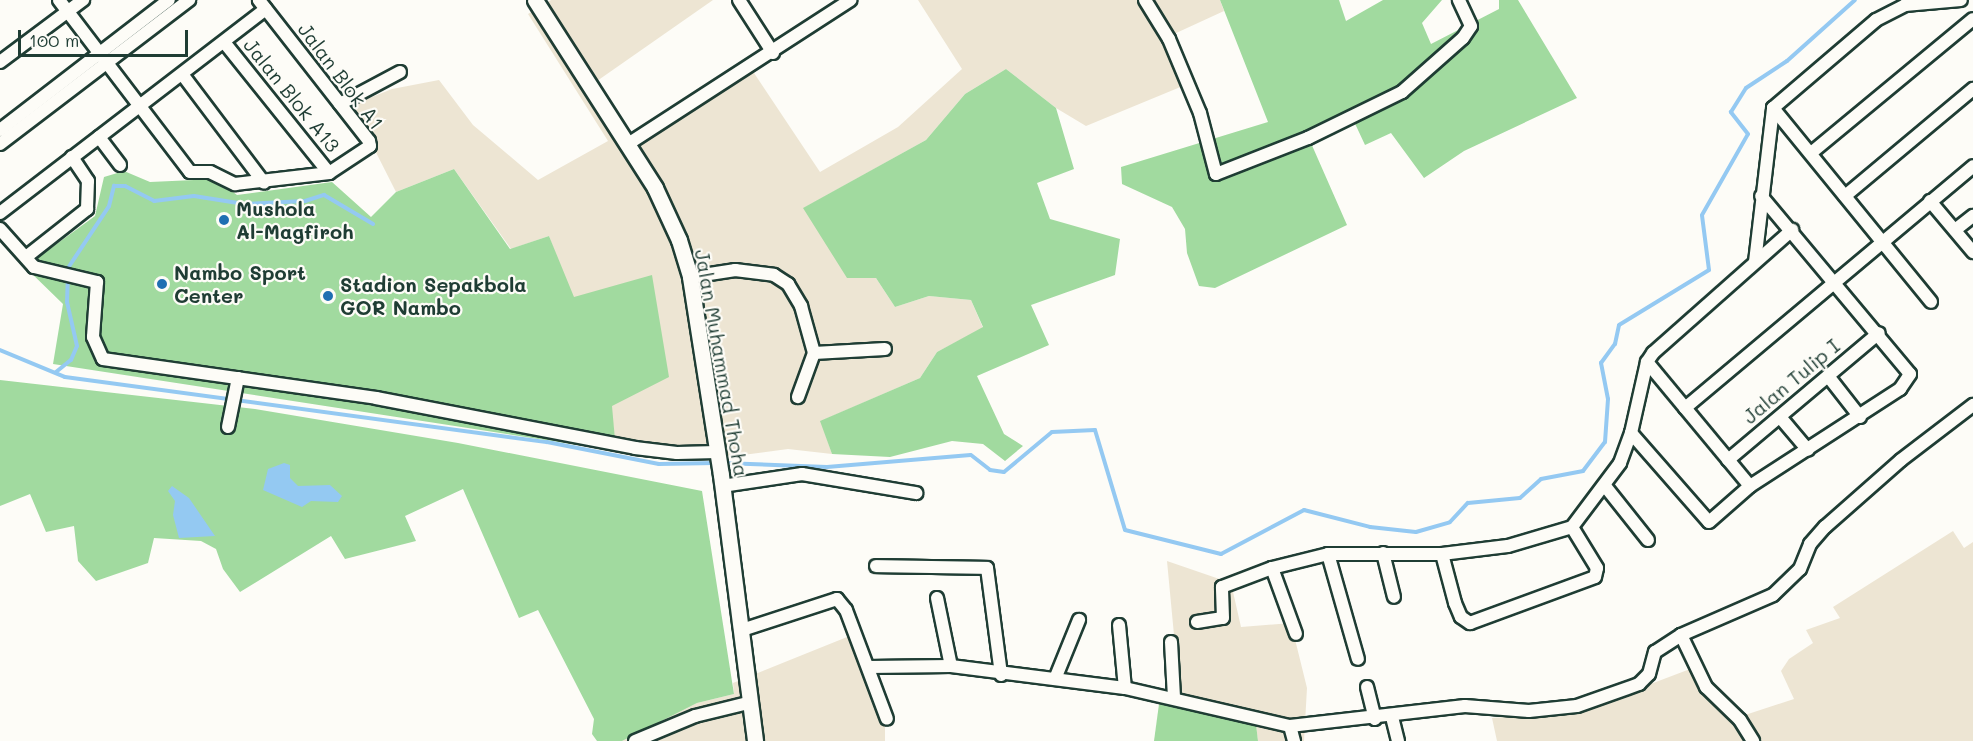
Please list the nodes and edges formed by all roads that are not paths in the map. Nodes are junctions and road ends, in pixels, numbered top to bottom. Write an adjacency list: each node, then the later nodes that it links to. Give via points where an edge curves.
1 (59, 0): 12 (street)
2 (83, 0): 12 (street)
3 (169, 0): 16 (street)
4 (189, 0): 16 (street)
5 (535, 0): 27 (main road, Jalan Muhammad Thoha)
6 (739, 0): 15 (street)
7 (851, 0): 15 (street)
8 (1145, 0): 9 (street, via 1169,39 1191,92 1216,174 1308,138 1402,92 1463,38 1471,26)
9 (1459, 0)
10 (1961, 0): 23 (street, via 1905,5 1883,16)
11 (263, 5): 14 (street); 21 (street, Jalan Blok A1)
12 (68, 12): 16 (street); 17 (street)
13 (1973, 19): 28 (street)
14 (224, 42): 19 (street); 32 (street, Jalan Blok A13)
15 (772, 53): 27 (street)
16 (104, 58): 22 (street); 24 (street); 26 (street)
17 (0, 62)
18 (400, 72): 21 (street)
19 (182, 74): 22 (street); 33 (street)
20 (1973, 89): 35 (street)
21 (340, 104): 32 (street, Jalan Blok A1, via 370,146)
22 (139, 106): 25 (street); 33 (street, via 190,172 210,172 235,184)
23 (1773, 108): 28 (street); 34 (street)
24 (0, 130)
25 (99, 137): 29 (street); 30 (street)
26 (0, 144)
27 (628, 144): 46 (main road, Jalan Muhammad Thoha, via 678,234)
28 (1811, 153): 35 (street)
29 (72, 157): 37 (street); 44 (street, via 88,181 87,209)
30 (120, 165)
31 (1973, 166): 36 (street)
32 (329, 173): 33 (street)
33 (264, 183)
34 (1761, 196): 40 (street); 45 (street)
35 (1845, 196): 42 (street)
36 (1930, 201): 41 (street); 42 (street)
37 (0, 213)
38 (1973, 216): 41 (street)
39 (0, 229): 44 (street, via 21,257)
40 (1792, 230): 45 (street); 47 (street)
41 (1955, 230): 43 (street)
42 (1882, 242): 47 (street); 48 (street)
43 (1973, 252)
44 (26, 257): 54 (street, via 42,271 97,282 93,337 103,359)
45 (1755, 262): 52 (street)
46 (690, 277): 51 (street, via 735,270 774,275 788,284 801,306); 63 (main road, Jalan Muhammad Thoha)
47 (1835, 281): 49 (street); 57 (street)
48 (1931, 302)
49 (1879, 333): 53 (street, Jalan Tulip I); 59 (street, via 1910,374 1900,389)
50 (885, 350): 51 (street)
51 (814, 353): 55 (street)
52 (1647, 362): 57 (street); 61 (street)
53 (1828, 376): 58 (street, Jalan Tulip I); 59 (street)
54 (238, 378): 60 (street); 63 (street, via 464,413 635,448)
55 (798, 397)
56 (1973, 405): 83 (street, via 1900,460 1825,526 1810,544 1800,569 1773,595)
57 (1685, 408): 64 (street)
58 (1780, 417): 62 (street); 64 (street, Jalan Tulip I)
59 (1860, 417): 62 (street)
60 (228, 427)
61 (1631, 432): 66 (street); 67 (street, via 1708,522)
62 (1808, 450): 67 (street)
63 (718, 455): 65 (main road, Jalan Muhammad Thoha)
64 (1728, 460): 67 (street)
65 (722, 484): 68 (street, via 802,474); 81 (main road, Jalan Muhammad Thoha)
66 (1605, 486): 69 (street); 70 (street)
67 (1750, 486)
68 (916, 493)
69 (1572, 527): 73 (street, via 1508,546); 73 (street, via 1597,568 1595,577 1470,623 1461,617 1455,603)
70 (1648, 540)
71 (1383, 553): 72 (street); 73 (street); 76 (street)
72 (1328, 554): 75 (street); 85 (street)
73 (1442, 554)
74 (876, 566): 88 (street, via 987,568)
75 (1272, 568): 79 (street, via 1222,587 1223,618); 82 (street)
76 (1395, 597)
77 (938, 598): 86 (street)
78 (1079, 620): 89 (street)
79 (1197, 622)
80 (1119, 625): 91 (street)
81 (742, 630): 87 (street, via 837,598 846,610); 93 (main road, Jalan Muhammad Thoha)
82 (1296, 634)
83 (1681, 635): 94 (street, via 1654,652 1649,674 1639,684 1576,706 1529,711 1465,706); 102 (street, via 1706,687 1740,720)
84 (1171, 642): 92 (street)
85 (1358, 659)
86 (951, 666): 87 (street); 88 (street)
87 (869, 667): 95 (street)
88 (1000, 675): 89 (street)
89 (1055, 679): 91 (street)
90 (1367, 687): 96 (street)
91 (1125, 688): 92 (street)
92 (1174, 698): 97 (street)
93 (748, 703): 98 (main road, Jalan Muhammad Thoha); 99 (street, via 695,716)
94 (1392, 717): 96 (street); 101 (street)
95 (887, 719)
96 (1376, 719): 97 (street)
97 (1290, 726): 100 (street)
98 (752, 739)
99 (635, 741)
100 (1294, 741)
101 (1398, 741)
102 (1753, 741)

